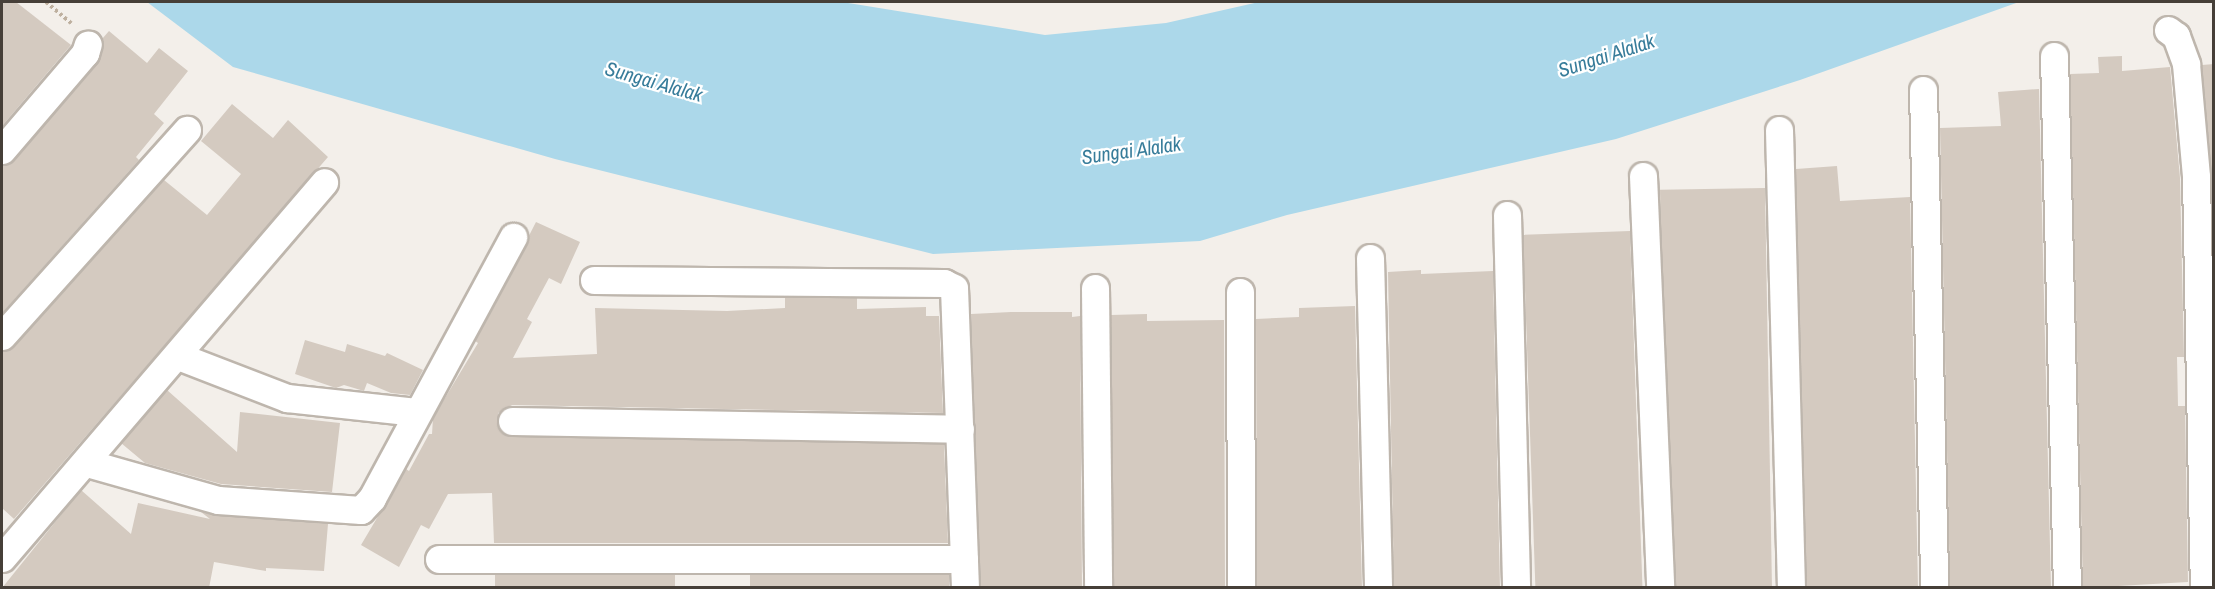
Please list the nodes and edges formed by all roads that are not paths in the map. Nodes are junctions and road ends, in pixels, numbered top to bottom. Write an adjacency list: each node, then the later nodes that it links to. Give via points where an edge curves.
1 (2168, 30): 8 (street, via 2176,36 2186,64)
2 (88, 44): 7 (street, via 86,53)
3 (2054, 56): 34 (street)
4 (1923, 90): 33 (street)
5 (187, 129): 17 (street)
6 (1779, 130): 32 (street)
7 (2, 150)
8 (2205, 173): 35 (street)
9 (1643, 176): 31 (street)
10 (324, 182): 18 (street)
11 (1507, 215): 30 (street)
12 (513, 237): 19 (street)
13 (1370, 258): 29 (street)
14 (594, 280): 21 (street, via 950,285 957,295)
15 (1095, 288): 27 (street)
16 (1240, 292): 28 (street)
17 (2, 336)
18 (178, 356): 19 (street, via 287,398); 22 (street)
19 (416, 412): 22 (street, via 372,498 361,510 219,500)
20 (512, 421): 21 (street)
21 (960, 429): 25 (street)
22 (87, 463): 23 (street)
23 (2, 558)
24 (439, 559): 25 (street)
25 (964, 559): 26 (street)
26 (965, 588)
27 (1098, 588)
28 (1241, 588)
29 (1377, 588)
30 (1516, 588)
31 (1660, 588)
32 (1791, 588)
33 (1934, 588)
34 (2067, 588)
35 (2204, 588)

